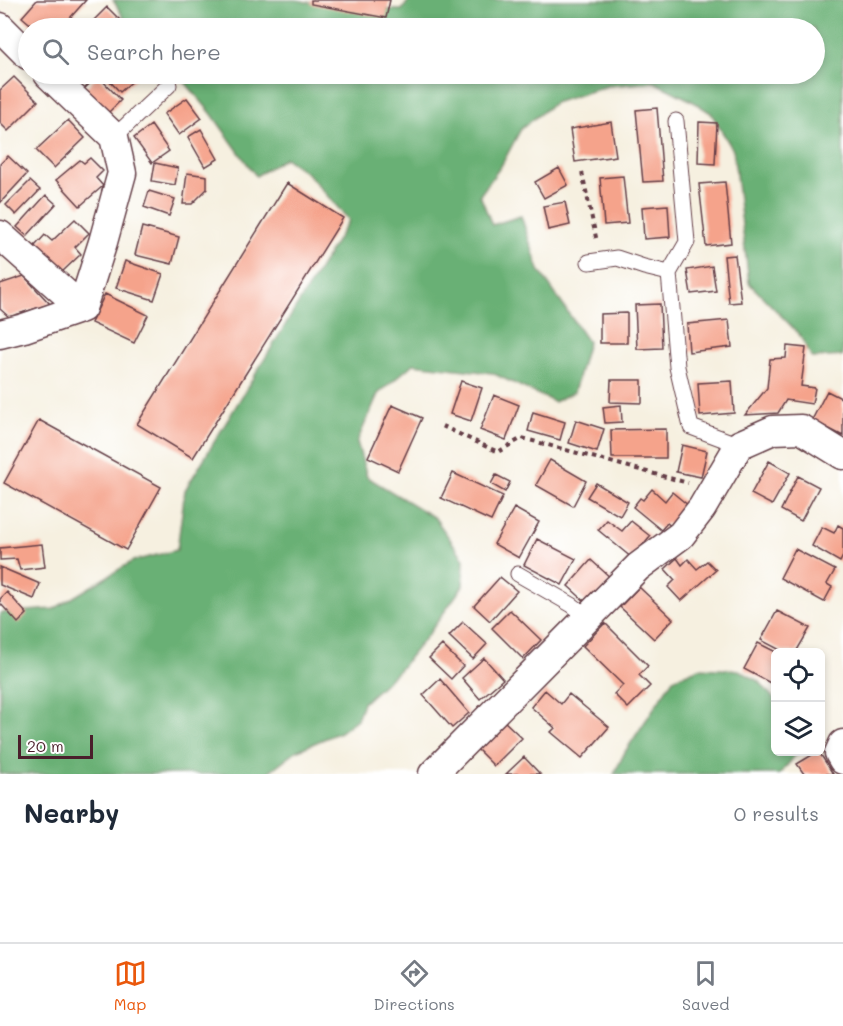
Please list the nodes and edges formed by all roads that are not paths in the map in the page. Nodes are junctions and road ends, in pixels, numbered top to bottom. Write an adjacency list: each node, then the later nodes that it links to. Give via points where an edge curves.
1 (0, 27): 2 (street)
2 (18, 45)
3 (59, 84): 6 (street)
4 (169, 85): 6 (lane)
5 (676, 121): 9 (lane, via 687,242)
6 (114, 136): 10 (street, via 122,173)
7 (0, 235): 10 (street)
8 (595, 261): 9 (lane, via 617,258)
9 (669, 273): 12 (lane, via 677,368 692,427)
10 (82, 308): 11 (street)
11 (0, 334)
12 (739, 445): 13 (street, via 774,430 801,429); 15 (street, via 702,508 681,535 638,567)
13 (843, 455)
14 (518, 574): 15 (lane)
15 (588, 617): 18 (street)
16 (843, 744): 17 (street, via 839,753)
17 (843, 760)
18 (433, 774)

